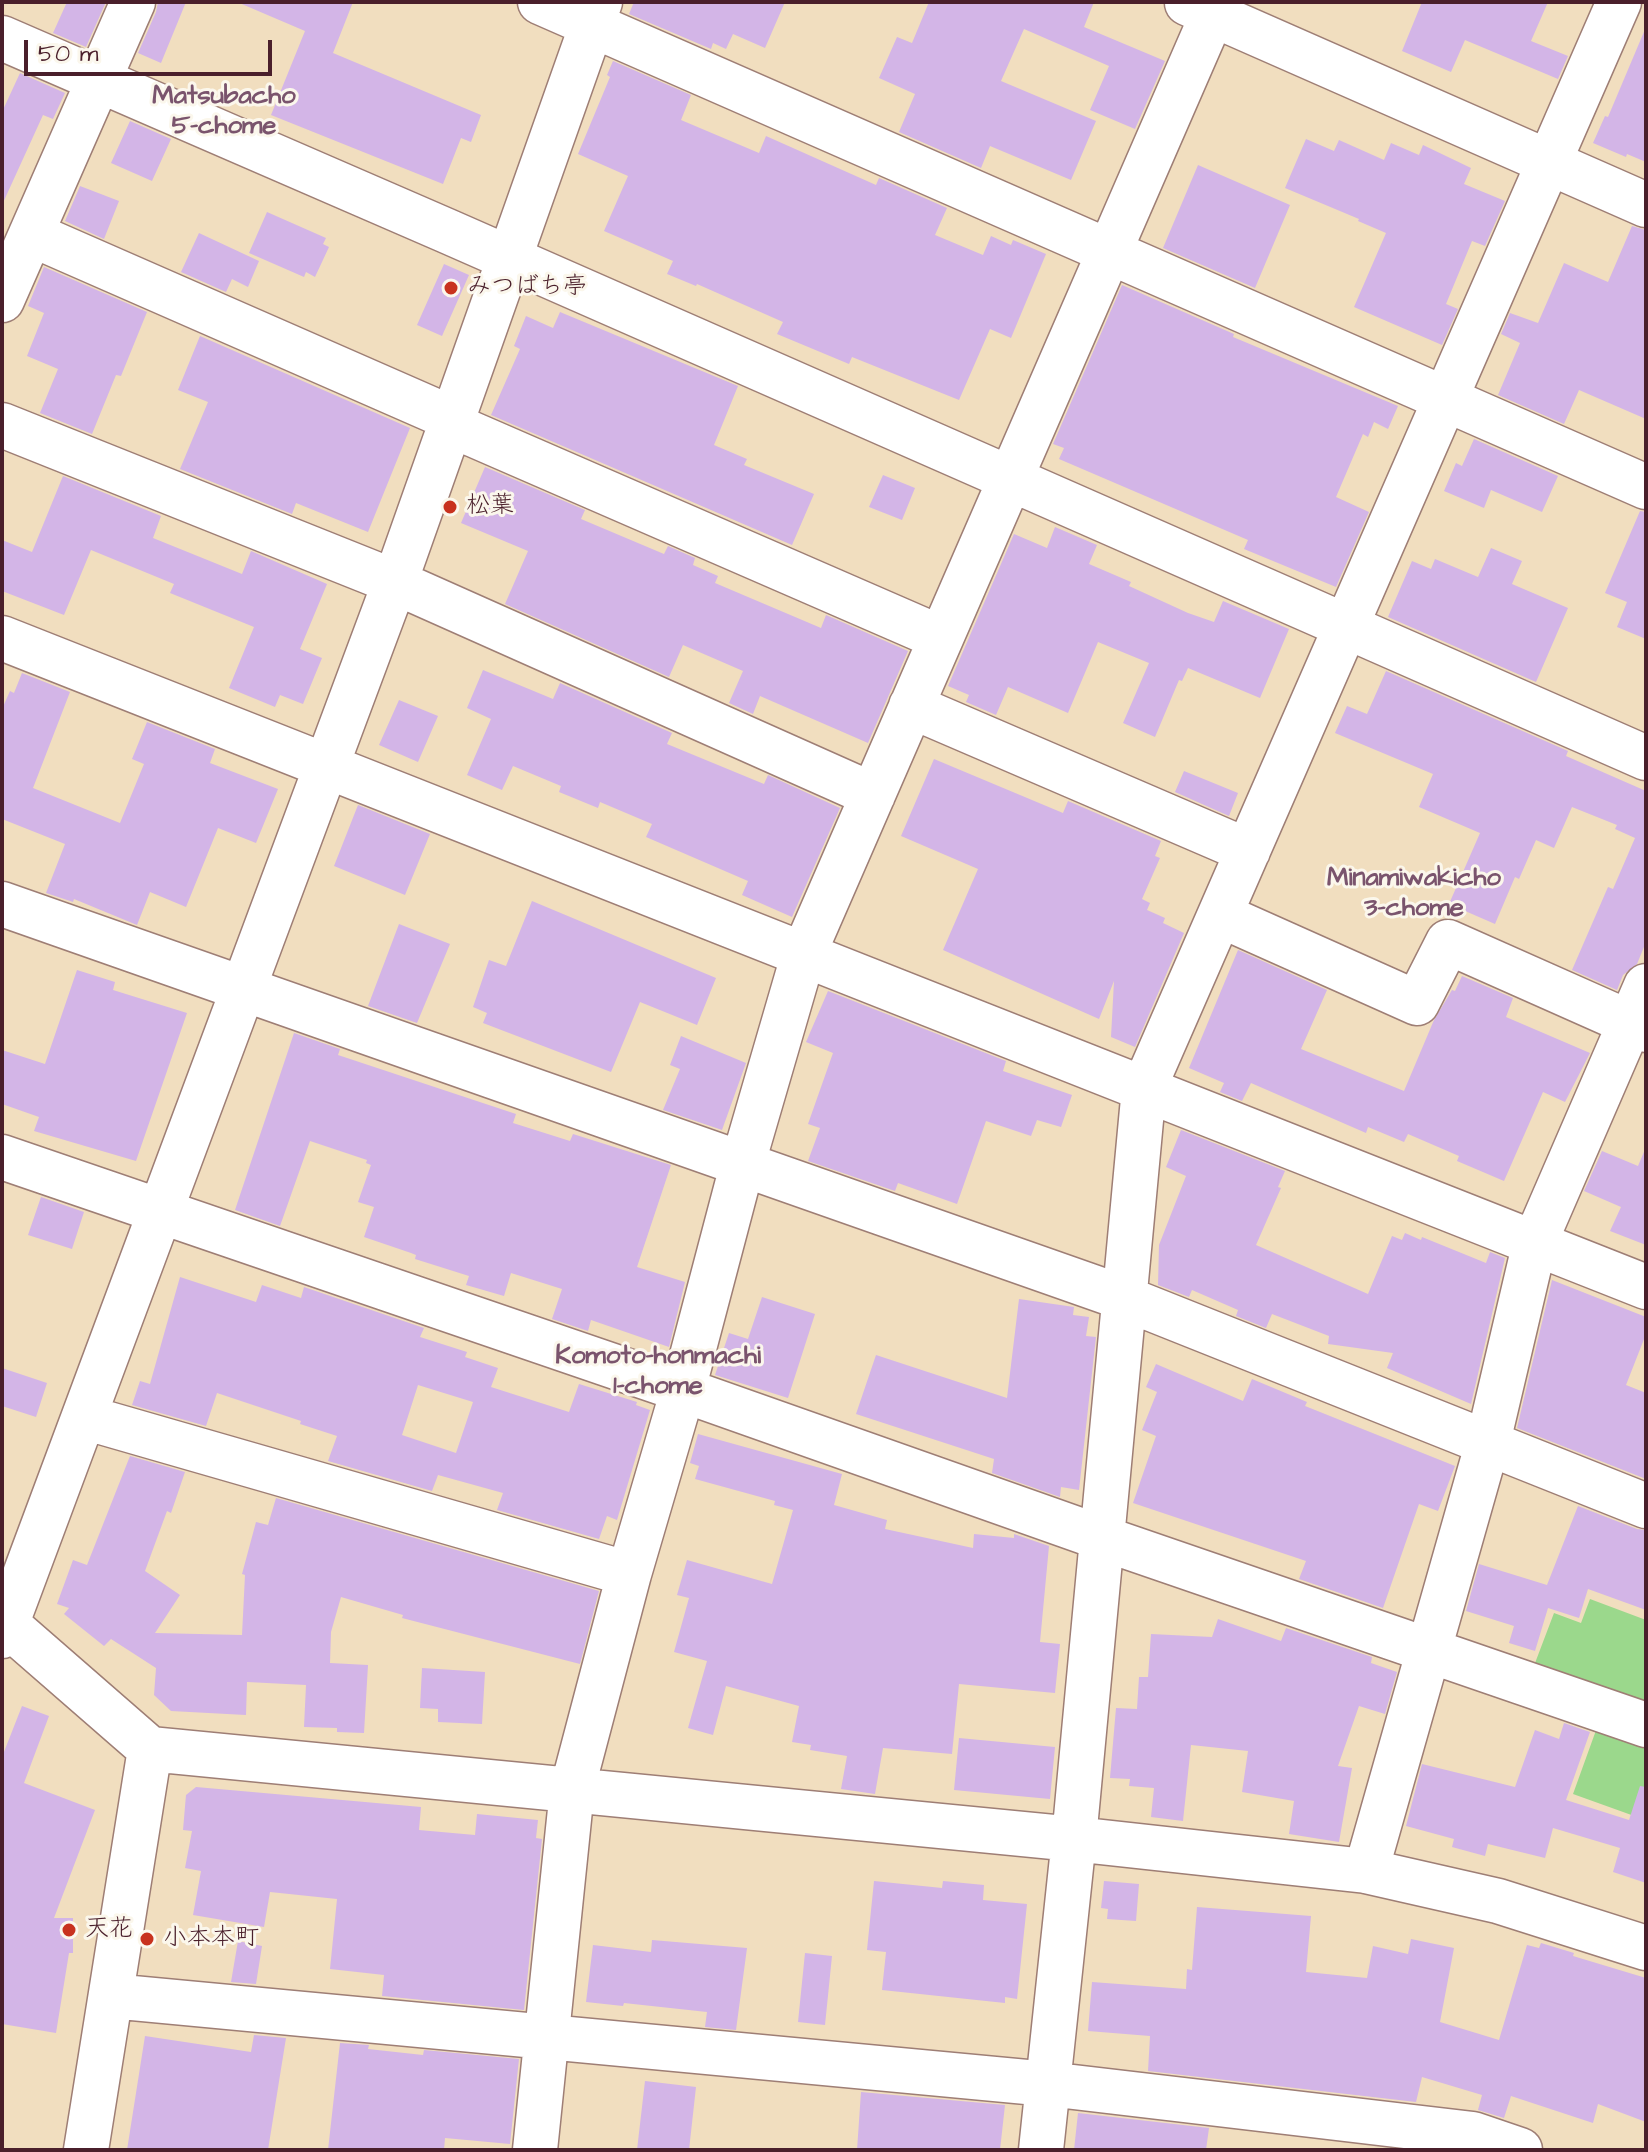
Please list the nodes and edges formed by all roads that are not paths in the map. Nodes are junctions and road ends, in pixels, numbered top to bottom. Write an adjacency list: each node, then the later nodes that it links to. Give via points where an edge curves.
1 (133, 2): 7 (street)
2 (540, 2): 5 (street)
3 (1619, 2): 8 (street)
4 (1206, 6): 8 (street); 11 (street)
5 (596, 13): 11 (street); 12 (street)
6 (2, 38): 7 (street)
7 (99, 79): 10 (street); 12 (street)
8 (1550, 162): 9 (street); 14 (street)
9 (1646, 205)
10 (31, 234): 13 (street); 15 (street)
11 (1110, 251): 14 (street); 17 (street)
12 (508, 258): 15 (street); 17 (street)
13 (2, 300)
14 (1445, 401): 18 (street); 20 (street)
15 (450, 421): 19 (street); 22 (street)
16 (2, 425): 19 (street)
17 (1010, 479): 20 (street); 22 (street)
18 (1646, 487)
19 (395, 582): 25 (street); 26 (street)
20 (1347, 625): 24 (street); 27 (street)
21 (2, 638): 25 (street)
22 (941, 638): 23 (street)
23 (911, 706): 26 (street); 27 (street)
24 (1646, 758)
25 (327, 765): 30 (street); 31 (street)
26 (873, 795): 30 (street)
27 (1248, 851): 29 (street)
28 (2, 904): 31 (street)
29 (1220, 915): 32 (street, via 1417,1003 1448,942); 33 (street)
30 (804, 953): 33 (street); 35 (street)
31 (243, 989): 35 (street); 36 (street)
32 (1641, 1013): 37 (street)
33 (1144, 1088): 37 (street); 39 (street)
34 (2, 1157): 36 (street)
35 (742, 1166): 39 (street); 40 (street)
36 (161, 1211): 40 (street); 41 (street)
37 (1535, 1242): 38 (street); 42 (street)
38 (1646, 1287)
39 (1124, 1298): 42 (street); 44 (street)
40 (683, 1390): 44 (street); 45 (street)
41 (84, 1417): 45 (street); 46 (street)
42 (1488, 1442): 43 (street); 47 (street)
43 (1646, 1506)
44 (1102, 1538): 47 (street); 51 (street)
45 (629, 1574): 50 (street)
46 (4, 1626): 49 (street)
47 (1431, 1650): 48 (street); 52 (street)
48 (1646, 1725)
49 (150, 1749): 50 (street); 54 (street)
50 (572, 1790): 51 (street); 55 (street)
51 (1074, 1839): 52 (street); 56 (street)
52 (1366, 1871): 53 (street, via 1498,1901)
53 (1646, 1948)
54 (111, 1996): 55 (street); 57 (street)
55 (546, 2037): 56 (street); 58 (street)
56 (1048, 2084): 59 (street); 60 (street, via 1473,2134)
57 (86, 2150)
58 (535, 2150)
59 (1041, 2150)
60 (1520, 2150)

